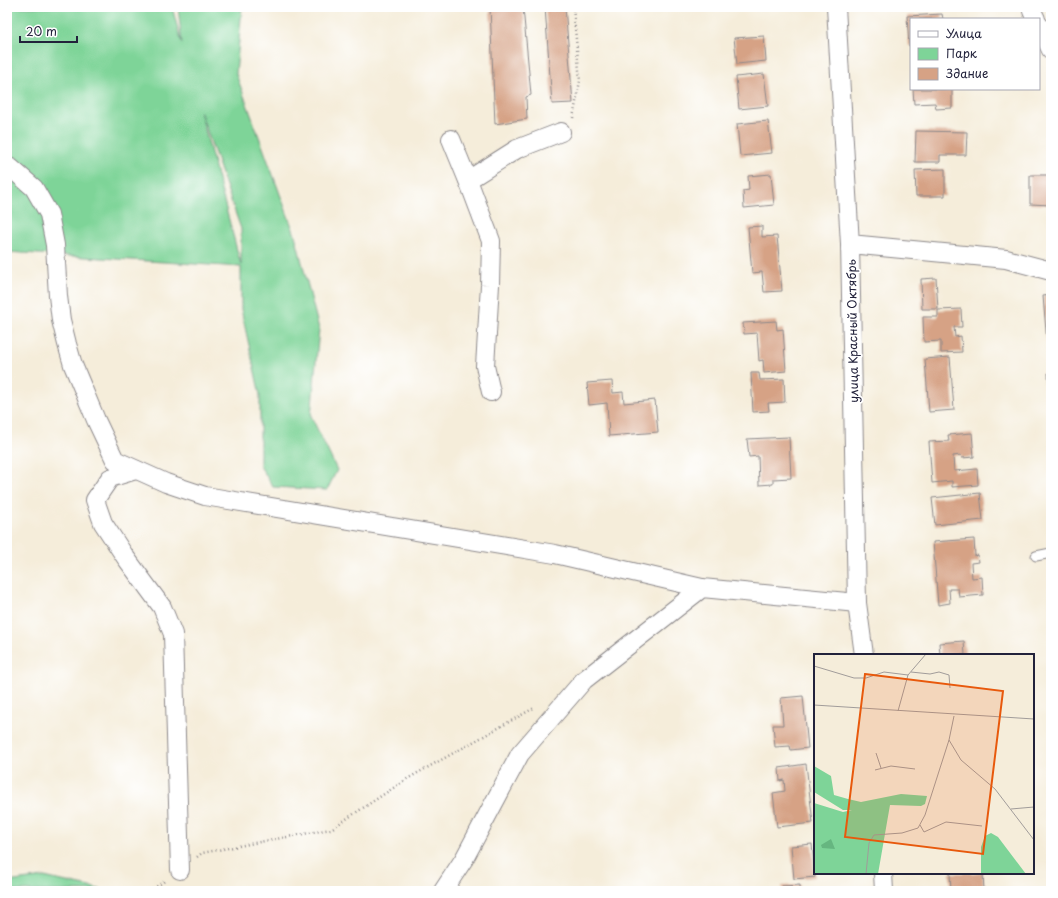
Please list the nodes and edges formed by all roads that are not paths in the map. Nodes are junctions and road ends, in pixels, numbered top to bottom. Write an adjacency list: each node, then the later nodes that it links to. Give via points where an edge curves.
1 (836, 7): 10 (street, улица Красный Октябрь)
2 (1032, 7): 3 (street)
3 (1036, 18)
4 (1040, 27): 5 (street)
5 (1051, 50)
6 (567, 125): 9 (street, via 517,149)
7 (451, 139): 9 (street)
8 (7, 167): 13 (street, via 34,188 49,214 55,245 61,320 73,365 116,460)
9 (468, 180): 12 (street, via 491,241 485,366)
10 (850, 244): 11 (street, via 1006,259); 17 (street, улица Красный Октябрь)
11 (1051, 271)
12 (491, 392)
13 (136, 470): 16 (street, via 205,496 555,554); 19 (street, via 110,478 95,500 103,523 162,607 173,634)
14 (1051, 553): 15 (lane)
15 (1036, 556)
16 (702, 588): 17 (street); 21 (street, via 584,680 520,754 464,859)
17 (858, 603): 18 (street, улица Красный Октябрь)
18 (864, 654)
19 (180, 870)
20 (883, 874): 22 (street)
21 (443, 891)
22 (884, 891)

